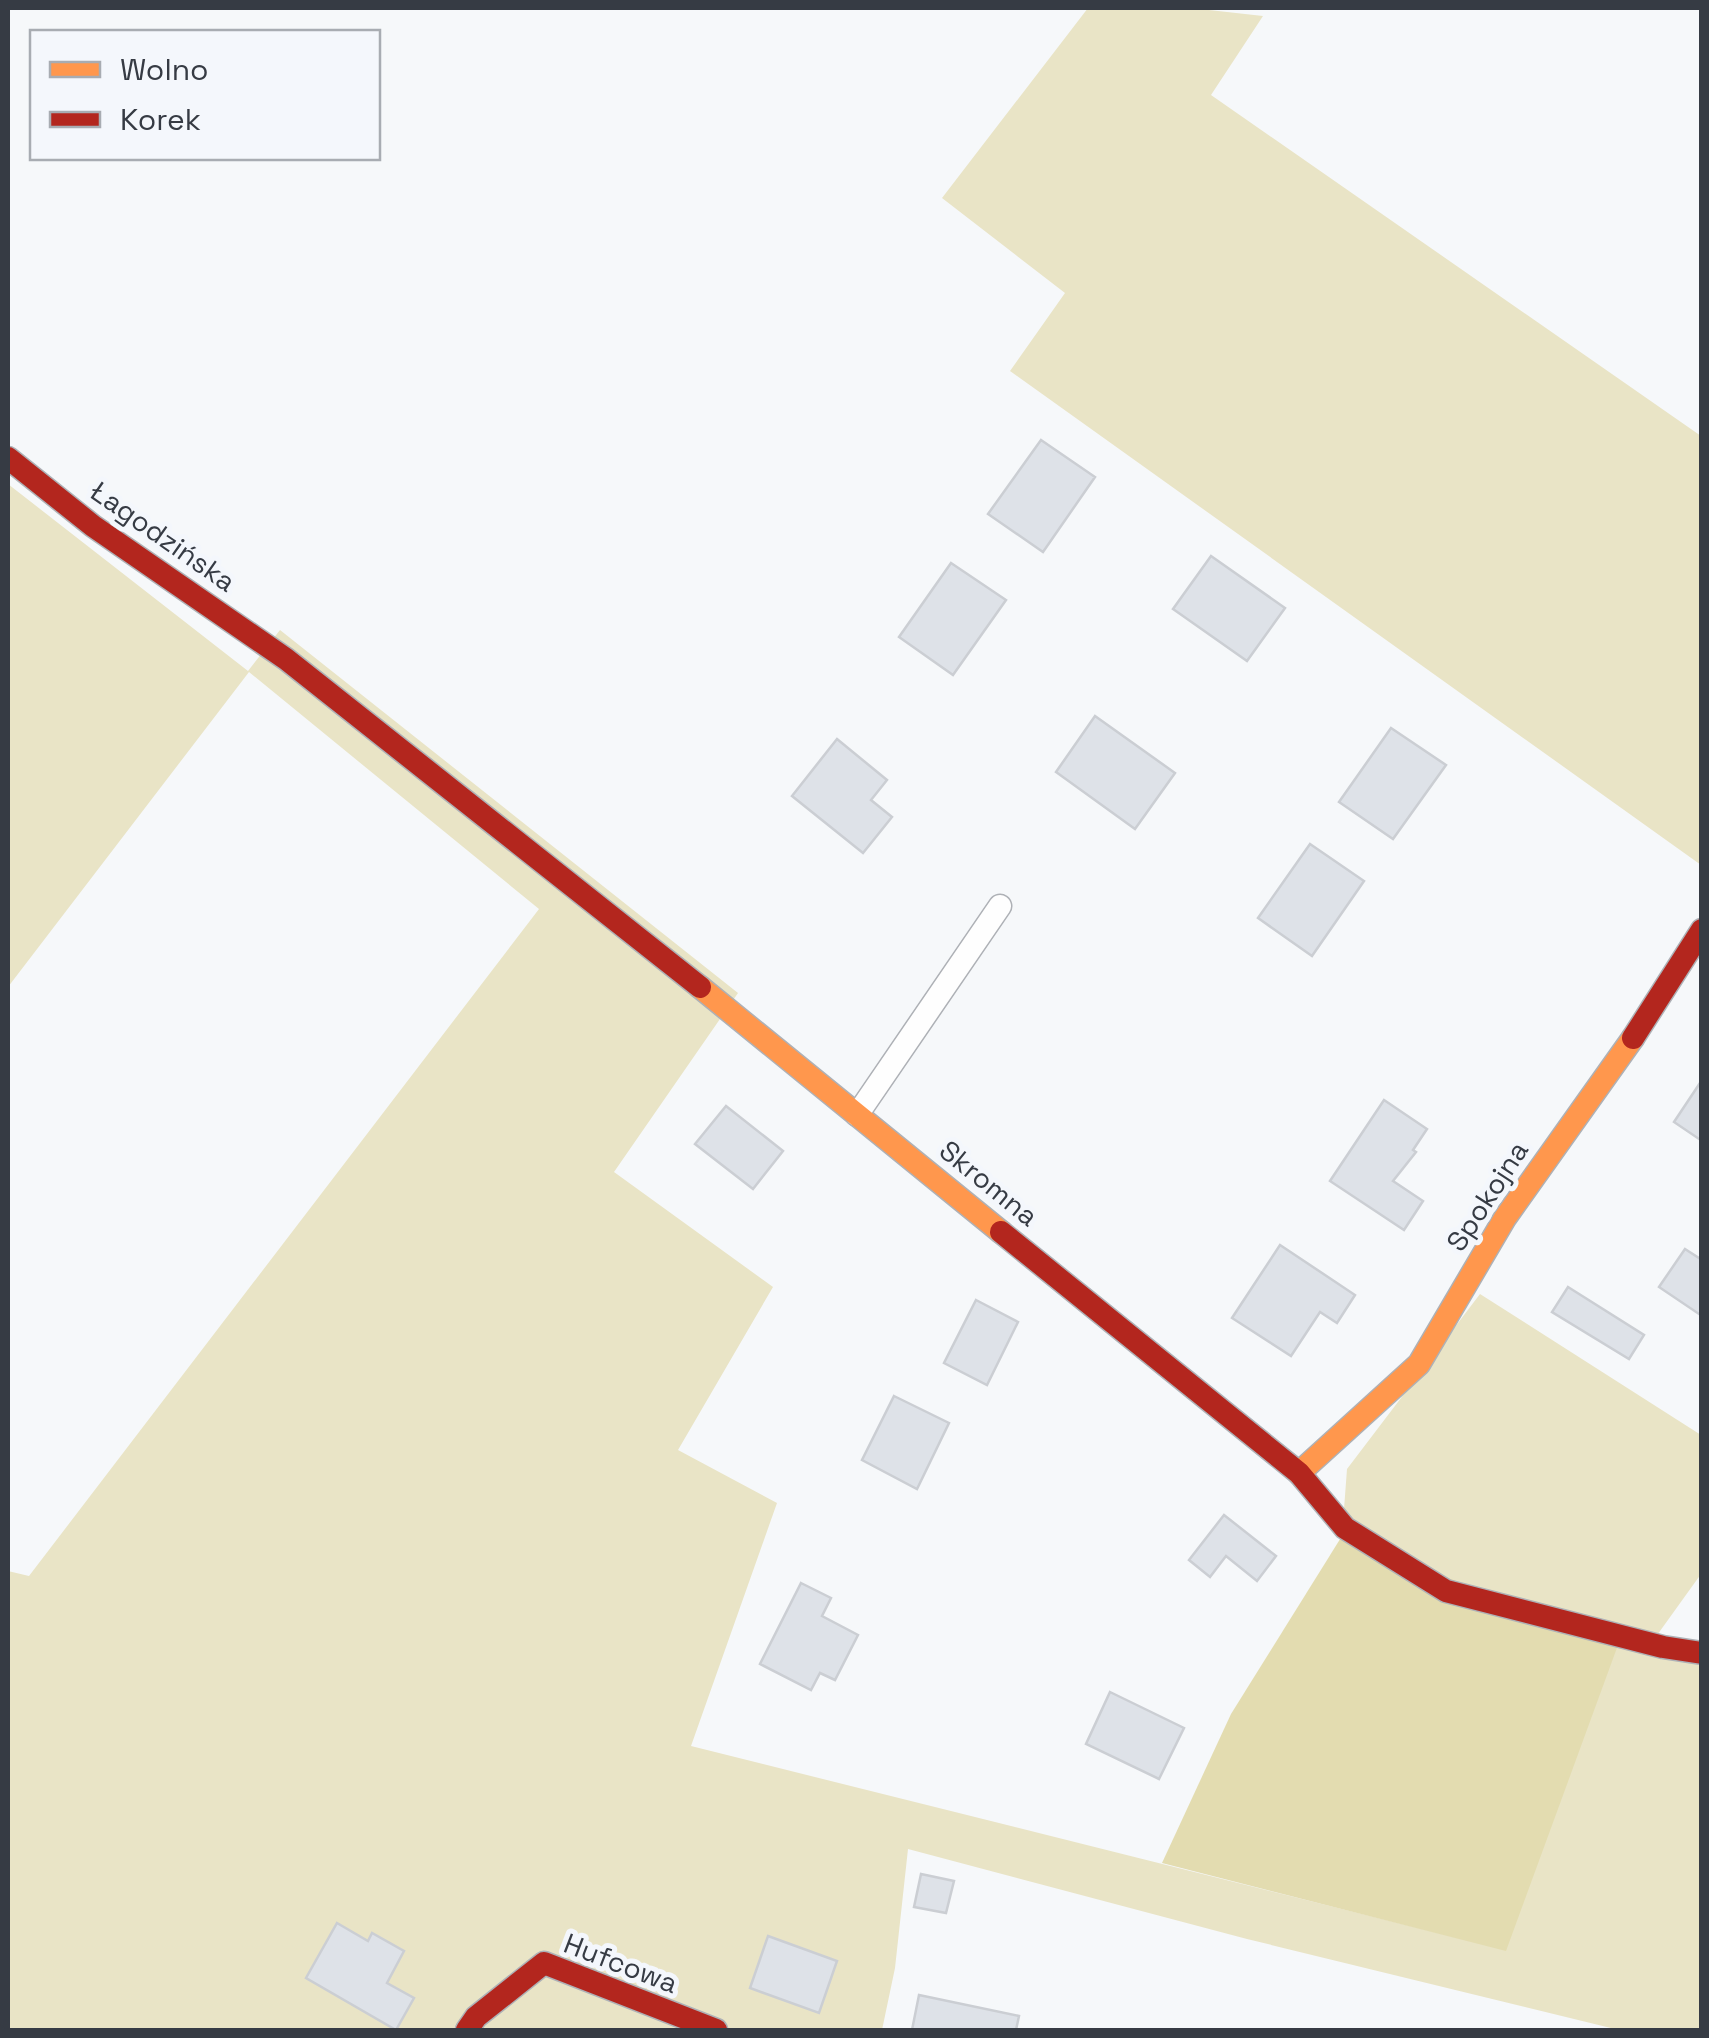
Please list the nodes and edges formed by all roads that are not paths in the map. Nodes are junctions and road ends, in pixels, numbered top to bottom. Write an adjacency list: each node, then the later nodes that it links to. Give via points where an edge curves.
1 (8, 458): 2 (street, Łagodzińska)
2 (286, 659): 5 (street, Skromna)
3 (1000, 906): 5 (lane)
4 (1702, 930): 6 (street, Spokojna, via 1505,1218 1420,1364)
5 (857, 1114): 6 (street, Skromna)
6 (1299, 1473): 7 (street, Skromna, via 1345,1528 1446,1591)
7 (1702, 1653)
8 (468, 2030): 9 (street, Hufcowa, via 476,2016 544,1963)
9 (716, 2030)

